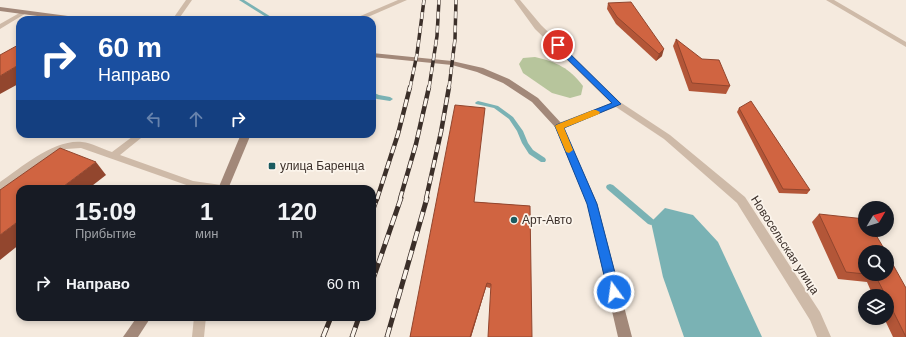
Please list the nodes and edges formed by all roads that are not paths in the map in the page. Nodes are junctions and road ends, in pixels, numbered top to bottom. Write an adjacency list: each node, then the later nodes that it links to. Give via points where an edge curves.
1 (189, 0): 9 (lane)
2 (404, 0): 10 (street)
3 (517, 0): 15 (street, Новосельская улица, via 538,27)
4 (829, 0): 13 (street)
5 (0, 9): 6 (street)
6 (24, 12): 7 (lane); 8 (street)
7 (18, 16)
8 (47, 16)
9 (178, 16)
10 (365, 16)
11 (16, 17): 12 (lane)
12 (0, 27)
13 (906, 45)
14 (376, 55): 16 (street, via 452,63 480,70 506,81 536,100)
15 (617, 104): 16 (street); 28 (street, Новосельская улица, via 667,136 741,200 815,316)
16 (559, 126): 27 (street, via 592,204)
17 (137, 138): 19 (lane)
18 (244, 138): 21 (street)
19 (114, 155): 20 (lane); 22 (lane, via 82,145 65,146 46,155)
20 (198, 185)
21 (224, 185)
22 (0, 187)
23 (142, 321): 25 (street)
24 (200, 321): 26 (lane)
25 (130, 337)
26 (198, 337)
27 (625, 337)
28 (824, 337)

